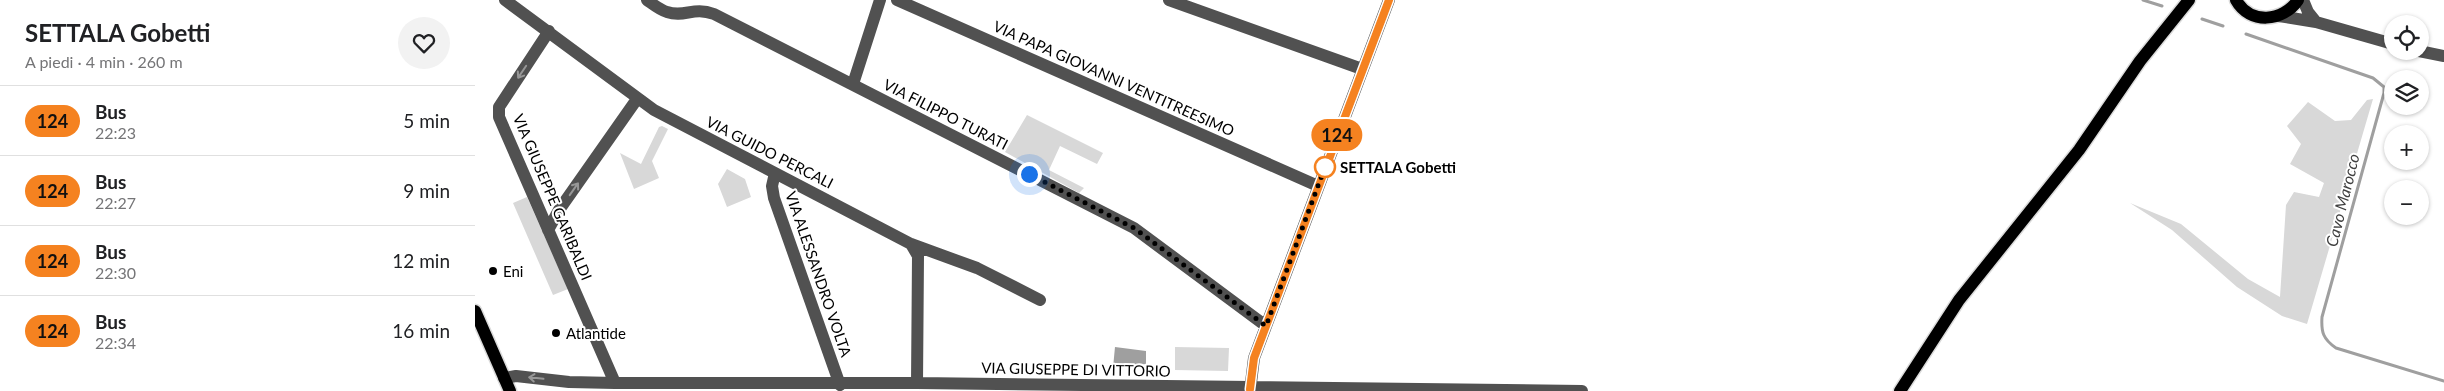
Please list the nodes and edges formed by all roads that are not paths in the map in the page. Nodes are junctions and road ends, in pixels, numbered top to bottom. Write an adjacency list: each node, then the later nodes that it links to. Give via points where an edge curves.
1 (505, 0): 15 (street, VIA GUIDO PERCALI)
2 (647, 0): 12 (street, VIA FILIPPO TURATI, via 666,12)
3 (687, 0): 12 (street)
4 (879, 0): 20 (street)
5 (897, 0): 23 (street, VIA PAPA GIOVANNI VENTITREESIMO)
6 (1169, 0): 19 (street)
7 (1389, 0): 19 (street)
8 (2189, 0): 38 (main road, via 2140,61 2079,150 1959,300)
9 (2236, 0): 13 (main road, via 2243,10 2257,17)
10 (2298, 0): 13 (main road)
11 (2303, 0): 14 (street)
12 (683, 13): 20 (street, VIA FILIPPO TURATI, via 703,9)
13 (2279, 16): 14 (street)
14 (2317, 22): 16 (street)
15 (549, 32): 21 (street, VIA GUIDO PERCALI); 24 (street, VIA GIUSEPPE GARIBALDI, one-way to 24, via 499,107 499,117)
16 (2384, 41)
17 (2429, 53): 18 (street)
18 (2444, 56)
19 (1362, 69): 23 (street)
20 (853, 84): 28 (street, VIA FILIPPO TURATI, via 1134,228)
21 (637, 100): 22 (street, VIA GUIDO PERCALI); 24 (street, one-way to 21)
22 (775, 173): 25 (street, VIA GUIDO PERCALI); 33 (street, VIA ALESSANDRO VOLTA, via 773,198)
23 (1318, 186): 28 (street)
24 (548, 230): 31 (street, VIA GIUSEPPE GARIBALDI)
25 (911, 244): 26 (street, VIA GUIDO PERCALI, via 977,268); 32 (street, via 918,256)
26 (1040, 300)
27 (475, 311): 29 (main road)
28 (1266, 326): 34 (street, via 1254,358)
29 (504, 378): 30 (street, VIA GIUSEPPE DI VITTORIO, one-way to 29, via 516,376); 35 (main road)
30 (569, 382): 31 (street, VIA GIUSEPPE DI VITTORIO); 36 (street, VIA GIUSEPPE DI VITTORIO)
31 (615, 383): 33 (street, VIA GIUSEPPE DI VITTORIO)
32 (917, 383): 33 (street, VIA GIUSEPPE DI VITTORIO); 34 (street, VIA GIUSEPPE DI VITTORIO)
33 (840, 385)
34 (1250, 390): 37 (street, VIA GIUSEPPE DI VITTORIO)
35 (510, 391)
36 (549, 391)
37 (1582, 391)
38 (1901, 391)

